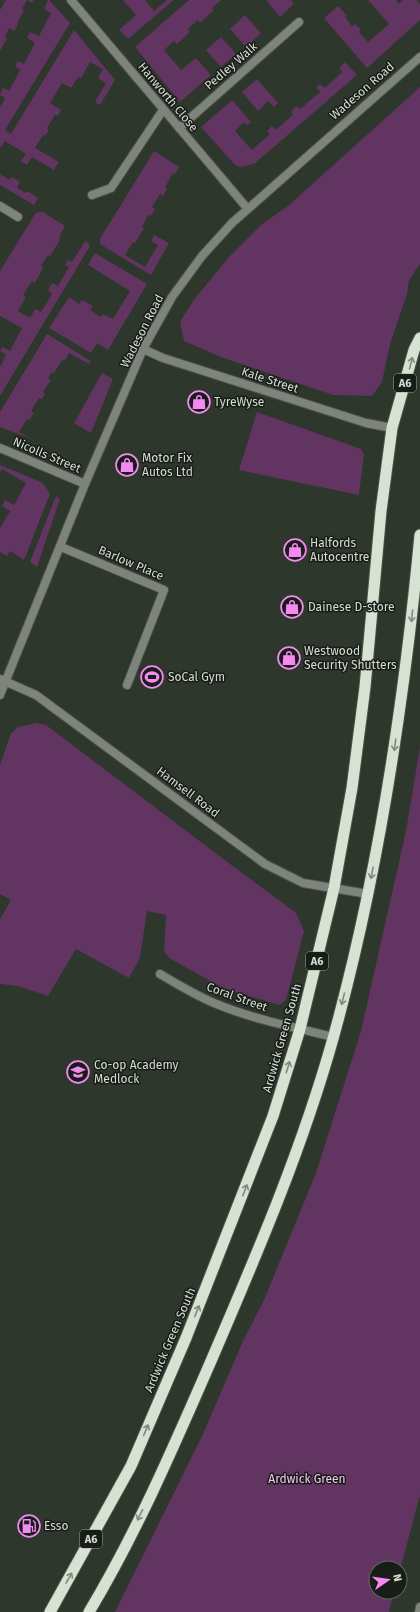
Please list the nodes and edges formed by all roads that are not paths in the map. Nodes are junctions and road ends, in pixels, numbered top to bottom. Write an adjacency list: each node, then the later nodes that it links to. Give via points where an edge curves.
1 (71, 0): 4 (street, Hanworth Close)
2 (299, 22): 5 (street, Pedley Walk)
3 (420, 57): 8 (street, Wadeson Road)
4 (163, 110): 5 (street, Hanworth Close); 6 (street, via 111,188)
5 (179, 128): 8 (street, Hanworth Close)
6 (92, 195)
7 (0, 206): 9 (street)
8 (247, 208): 11 (street, Wadeson Road, via 202,256 172,297)
9 (18, 217)
10 (420, 338): 12 (highway, A6, one-way to 10, via 414,350)
11 (143, 349): 12 (street, Kale Street, via 163,358 366,423); 14 (street, Wadeson Road)
12 (392, 428): 20 (highway, Ardwick Green South / A6, via 381,511 357,754)
13 (0, 448): 14 (street, Nicolls Street)
14 (85, 484): 16 (street, Wadeson Road)
15 (420, 535): 21 (highway, one-way to 21, via 393,759)
16 (61, 547): 17 (street, Wadeson Road); 18 (street, Barlow Place, via 164,590)
17 (3, 680): 19 (street, Wadeson Road); 20 (street, Hamsell Road, via 36,694 265,864 303,883)
18 (127, 685)
19 (0, 695)
20 (334, 888): 21 (street, Hamsell Road); 23 (highway, Ardwick Green South / A6)
21 (368, 894): 24 (highway, one-way to 24)
22 (160, 974): 23 (street, Coral Street, via 212,1002 244,1015)
23 (300, 1029): 24 (street, Coral Street); 26 (highway, Ardwick Green South / A6, one-way to 23, via 131,1466 183,1345 273,1116)
24 (334, 1036): 27 (highway, one-way to 27, via 296,1154 258,1252 186,1419 110,1578)
25 (420, 1607): 28 (street)
26 (50, 1612)
27 (89, 1612)
28 (419, 1612)

